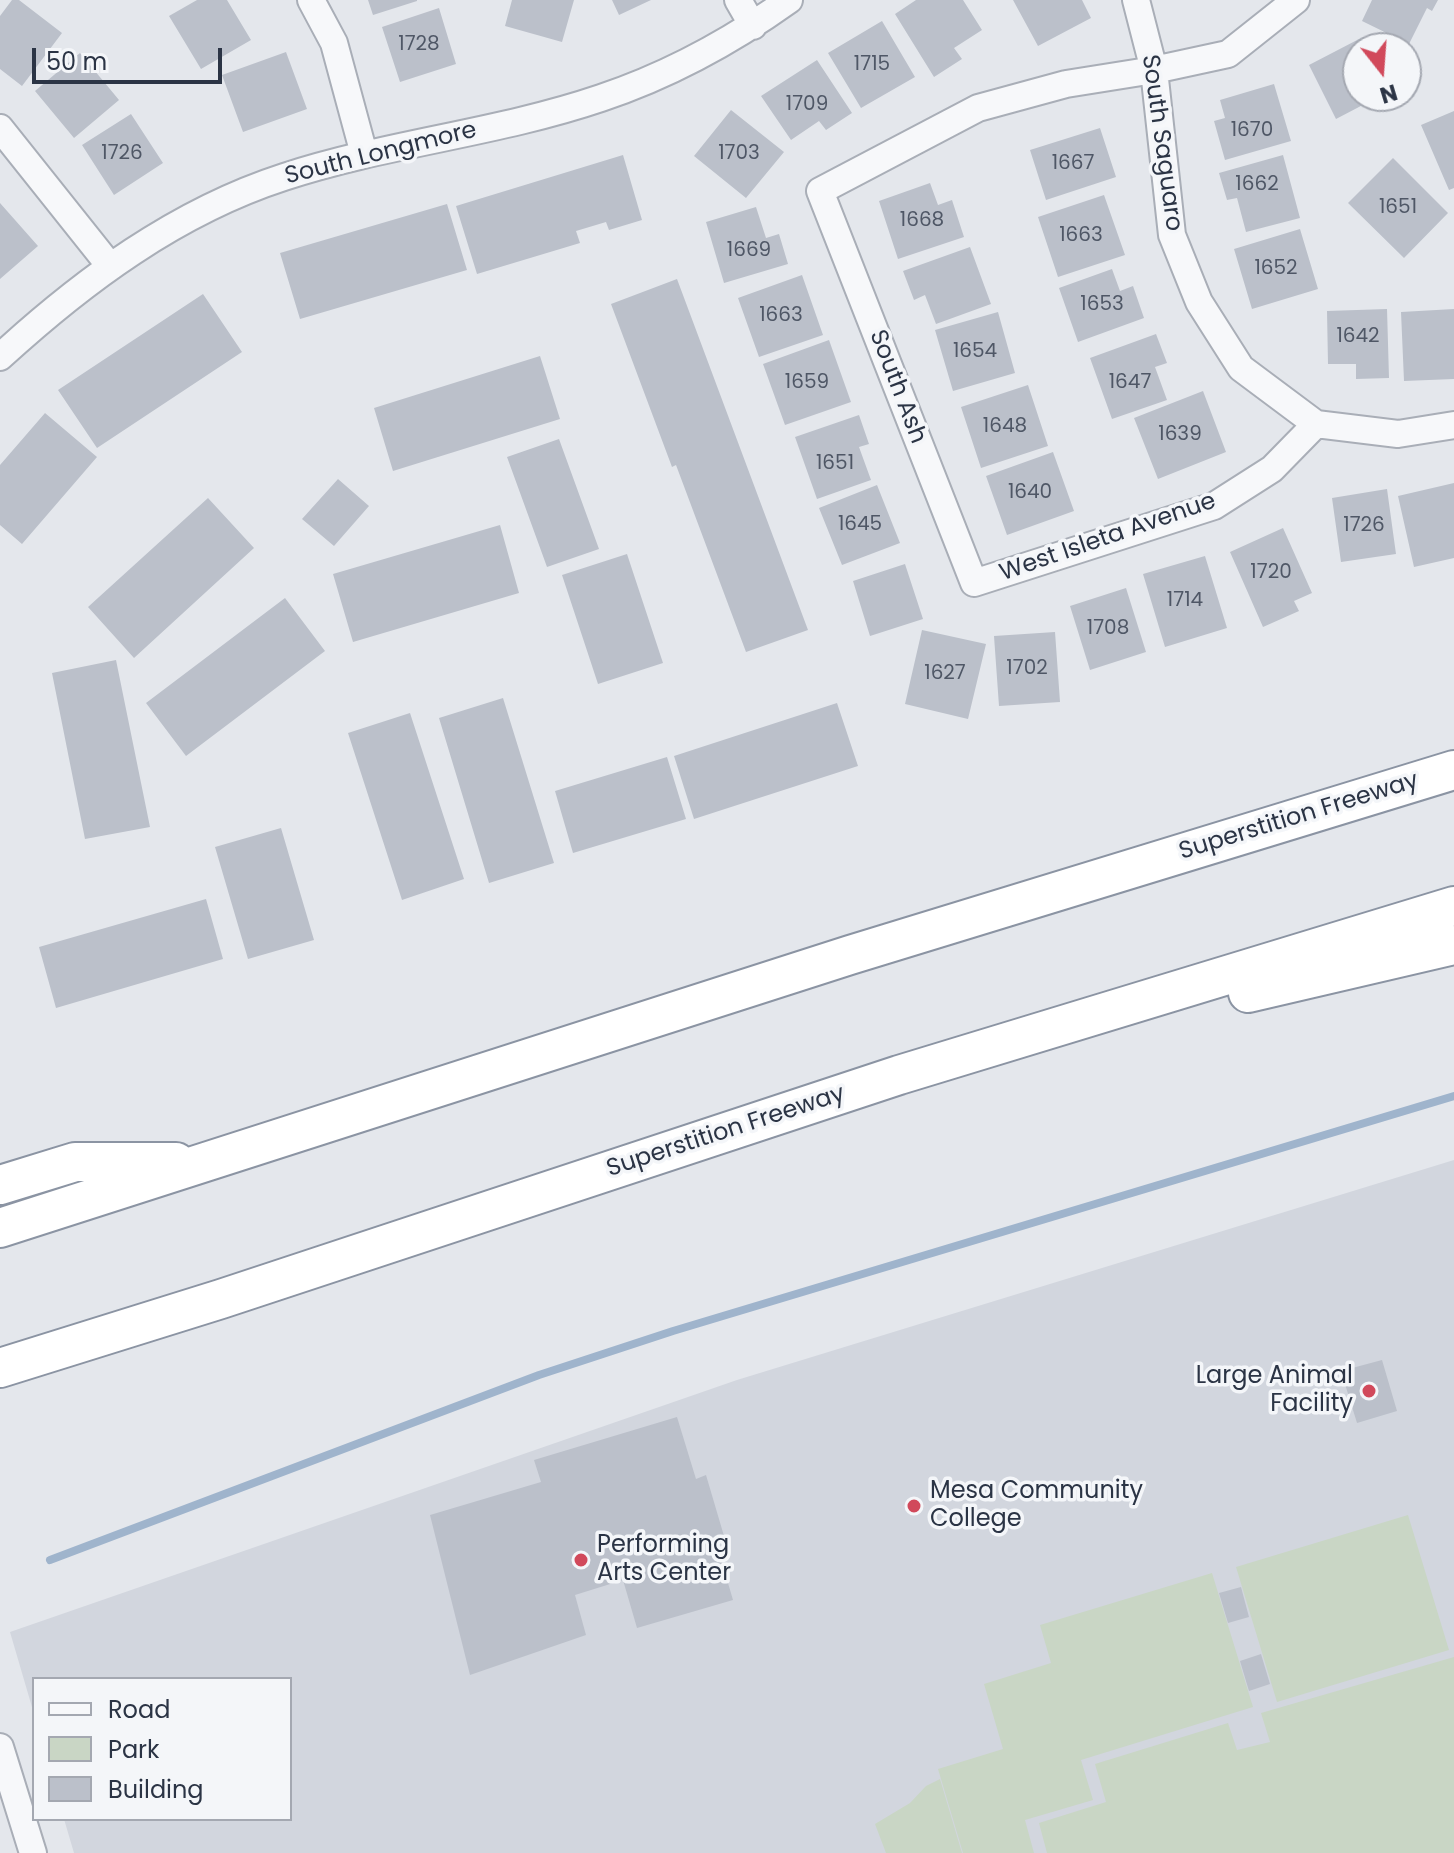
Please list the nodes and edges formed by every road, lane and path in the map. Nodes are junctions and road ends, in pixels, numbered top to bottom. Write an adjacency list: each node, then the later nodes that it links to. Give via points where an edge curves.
1 (311, 0): 9 (street, via 334,43)
2 (738, 0): 6 (street)
3 (789, 0): 6 (street, South Longmore)
4 (1136, 0): 7 (street, South Saguaro)
5 (1296, 0): 7 (street, via 1228,54)
6 (753, 26): 9 (street, South Longmore, via 601,98)
7 (1154, 70): 12 (street, South Saguaro, via 1172,235 1199,302 1241,368); 14 (street, South Ash, via 1066,84 978,108 820,191)
8 (0, 128): 10 (street)
9 (364, 154): 10 (street, South Longmore, via 238,195)
10 (110, 266): 11 (street, South Longmore)
11 (0, 357)
12 (1316, 424): 13 (street, via 1398,434); 14 (street, West Isleta Avenue, via 1272,469 1214,506)
13 (1454, 425)
14 (974, 583)
15 (1454, 750): 19 (highway)
16 (1454, 770): 19 (highway, Superstition Freeway)
17 (1454, 906): 20 (highway, Superstition Freeway)
18 (1454, 945): 20 (highway)
19 (850, 955): 21 (highway, Superstition Freeway)
20 (899, 1075): 24 (highway, Superstition Freeway)
21 (211, 1162): 22 (highway, via 75,1162); 23 (highway, Superstition Freeway)
22 (0, 1185)
23 (0, 1228)
24 (221, 1299): 25 (highway, Superstition Freeway); 26 (highway)
25 (0, 1368)
26 (0, 1383)
27 (0, 1747): 28 (street)
28 (33, 1853)

